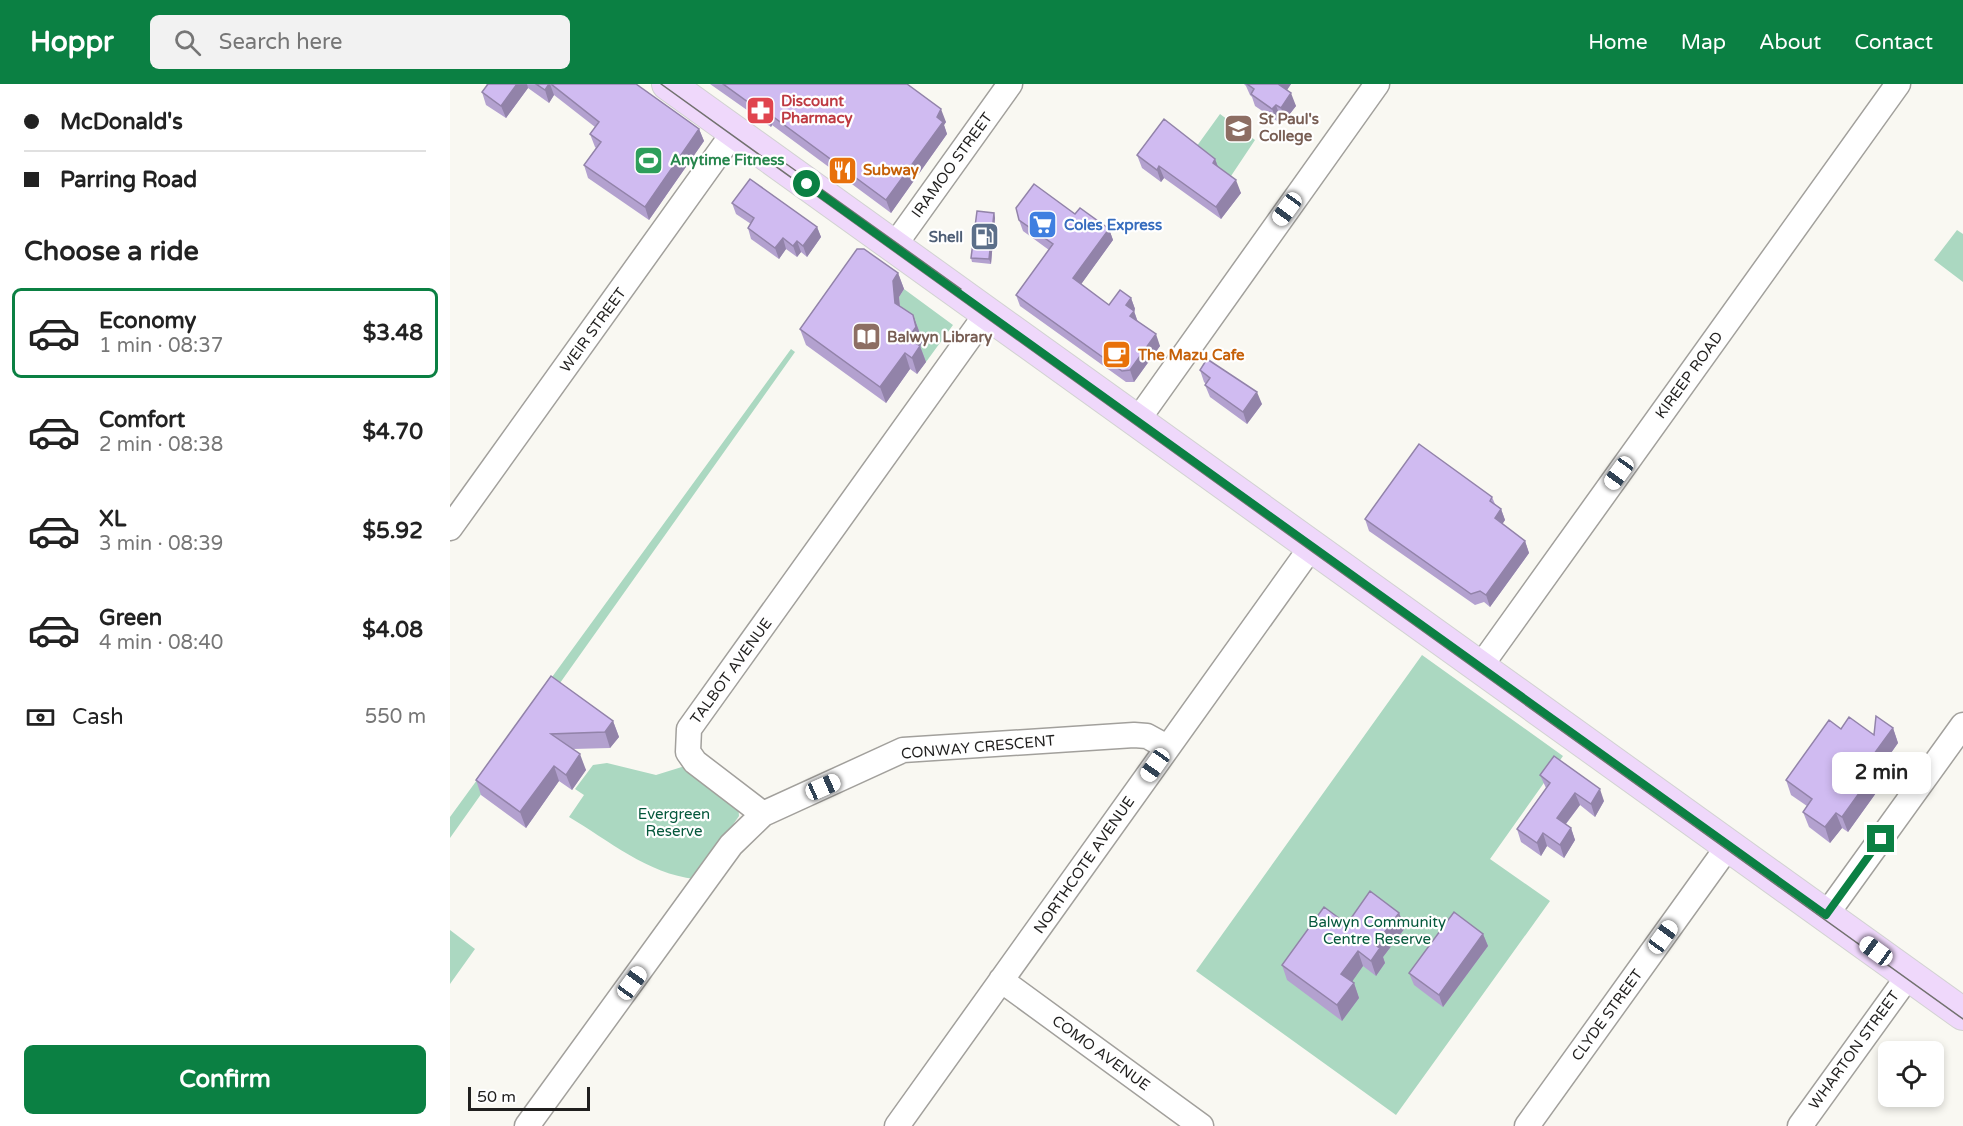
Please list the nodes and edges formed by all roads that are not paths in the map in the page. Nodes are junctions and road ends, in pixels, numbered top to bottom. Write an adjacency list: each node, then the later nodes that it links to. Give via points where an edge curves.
1 (668, 84): 5 (main road)
2 (1010, 84): 6 (street, IRAMOO STREET)
3 (1377, 84): 8 (street)
4 (1898, 84): 11 (street, KIREEP ROAD)
5 (734, 132): 6 (main road); 9 (street, WEIR STREET)
6 (894, 246): 7 (main road)
7 (987, 313): 8 (main road); 14 (street, TALBOT AVENUE, via 689,729 688,752 695,762)
8 (1137, 421): 10 (main road)
9 (450, 528)
10 (1312, 546): 11 (main road); 13 (street, NORTHCOTE AVENUE)
11 (1480, 667): 15 (main road)
12 (1963, 725): 16 (street)
13 (1167, 747): 14 (street, CONWAY CRESCENT, via 1147,736 1134,735 903,750); 18 (street, NORTHCOTE AVENUE)
14 (763, 814): 20 (street, via 732,845)
15 (1729, 845): 16 (main road); 23 (street, CLYDE STREET)
16 (1826, 915): 17 (main road)
17 (1909, 975): 19 (main road); 24 (street, WHARTON STREET)
18 (1001, 980): 21 (street, NORTHCOTE AVENUE); 22 (street, COMO AVENUE)
19 (1963, 1014)
20 (527, 1126)
21 (897, 1126)
22 (1202, 1126)
23 (1527, 1126)
24 (1800, 1126)

